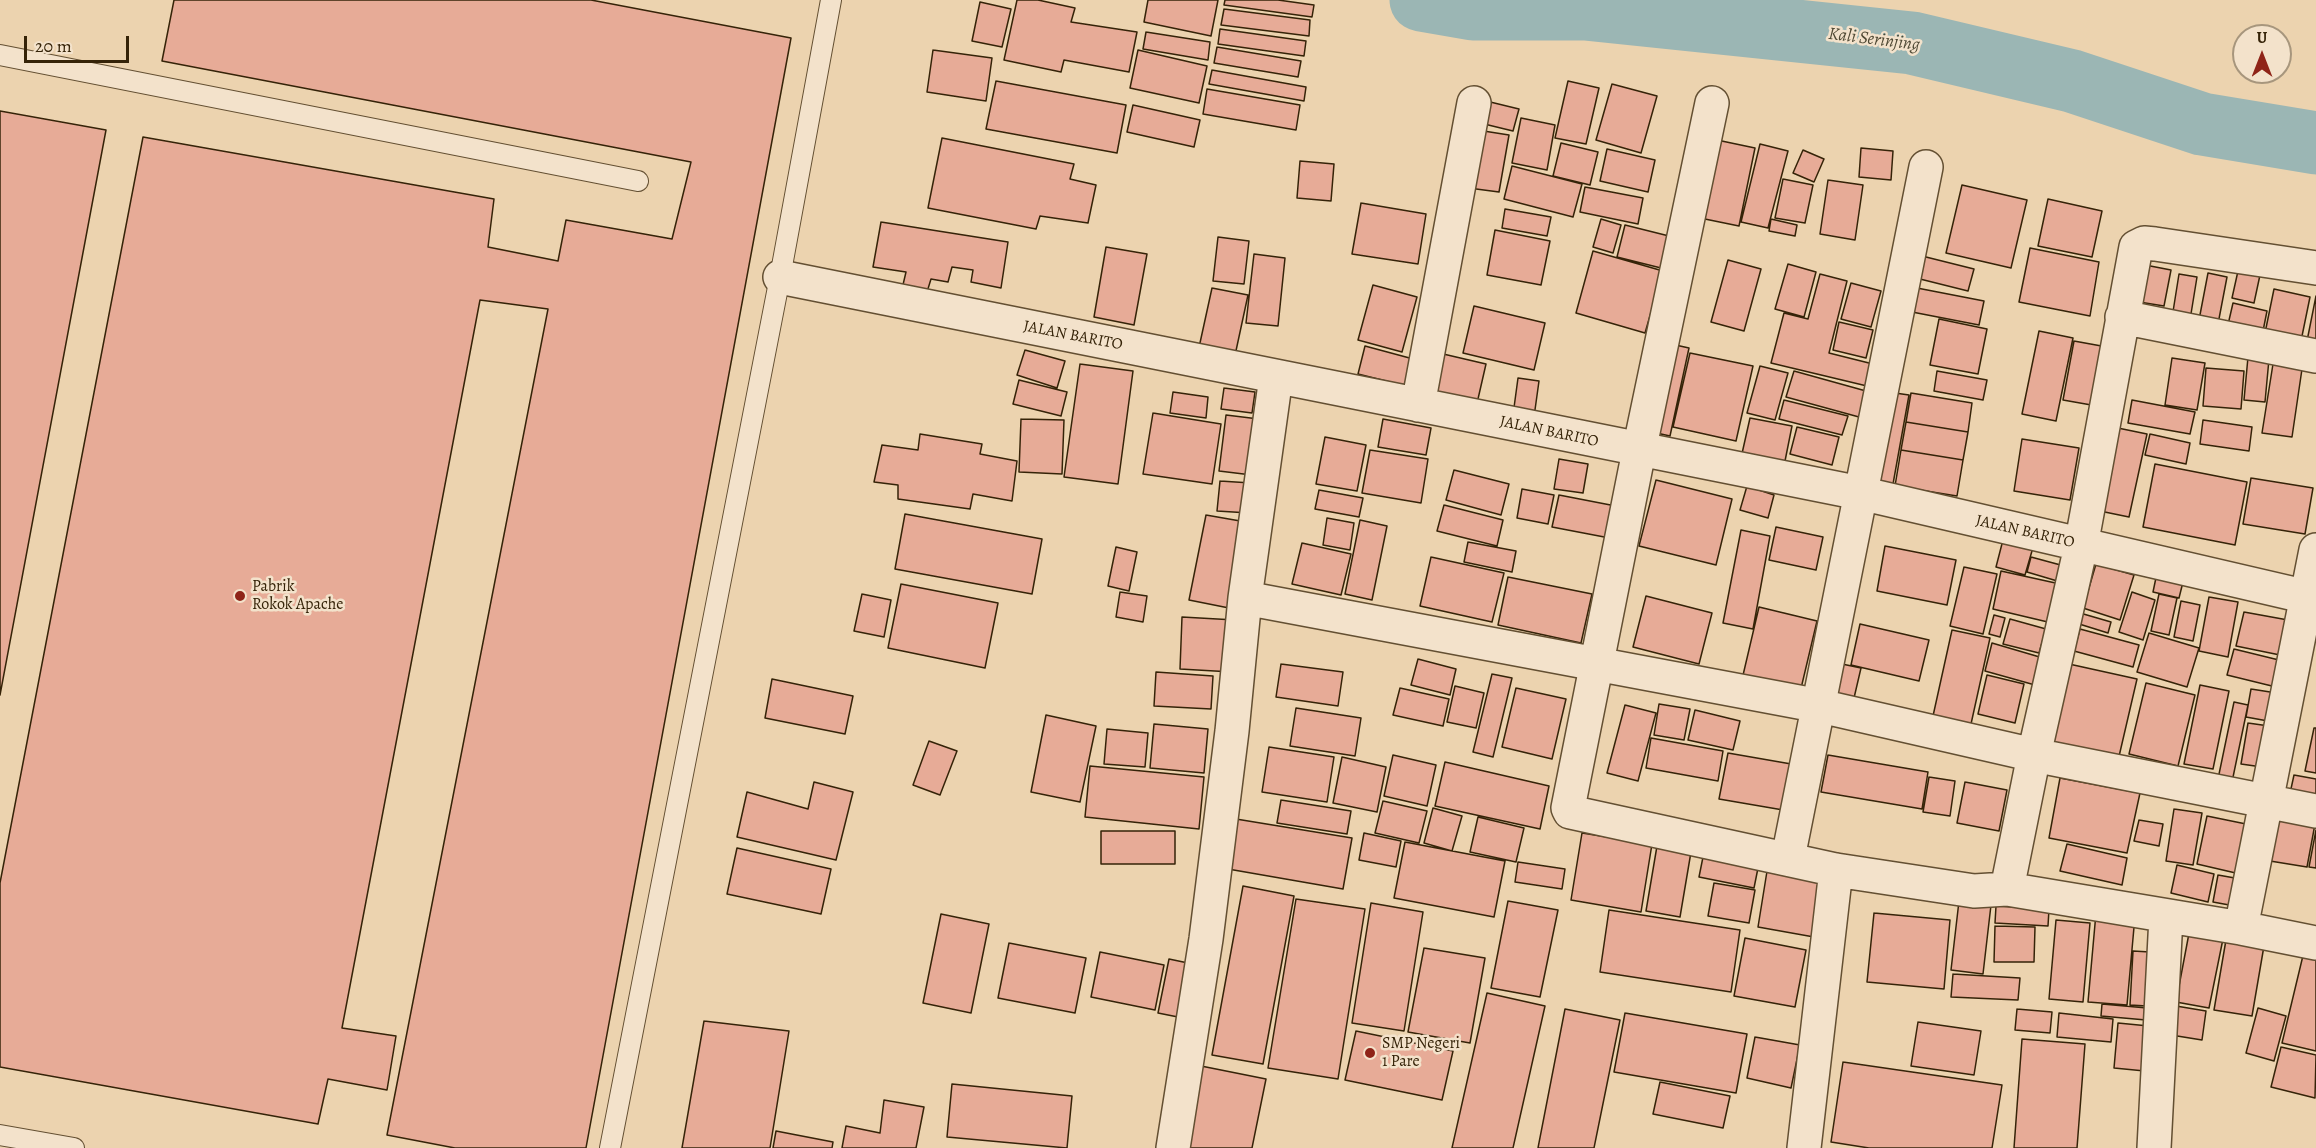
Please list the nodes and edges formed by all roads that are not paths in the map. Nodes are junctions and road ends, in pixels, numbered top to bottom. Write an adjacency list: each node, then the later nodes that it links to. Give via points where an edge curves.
1 (831, 0): 8 (lane)
2 (0, 55): 6 (lane)
3 (1712, 103): 13 (street)
4 (1474, 104): 12 (street)
5 (1926, 167): 14 (street)
6 (638, 181)
7 (2316, 268): 9 (street, via 2144,243 2136,247)
8 (780, 277): 11 (street, JALAN BARITO); 32 (lane)
9 (2122, 318): 10 (street); 15 (street)
10 (2316, 356)
11 (1276, 376): 12 (street, JALAN BARITO); 17 (street)
12 (1418, 405): 13 (street, JALAN BARITO)
13 (1639, 451): 14 (street, JALAN BARITO); 19 (street)
14 (1860, 494): 15 (street, JALAN BARITO); 20 (street)
15 (2081, 546): 18 (street, JALAN BARITO); 21 (street)
16 (2316, 550): 18 (street)
17 (1245, 598): 19 (street); 33 (street, via 1206,939)
18 (2312, 598): 22 (street)
19 (1597, 664): 20 (street); 24 (street, via 1570,812)
20 (1820, 706): 21 (street); 24 (street)
21 (2034, 755): 22 (street); 26 (street)
22 (2267, 802): 23 (street); 28 (street)
23 (2316, 811)
24 (1788, 858): 25 (street)
25 (1836, 870): 26 (street, via 1974,891); 34 (street)
26 (2007, 889): 27 (street)
27 (2166, 917): 28 (street); 35 (street)
28 (2241, 928): 29 (street)
29 (2316, 943)
30 (0, 1135): 31 (lane)
31 (74, 1148)
32 (610, 1148)
33 (1173, 1148)
34 (1804, 1148)
35 (2154, 1148)

